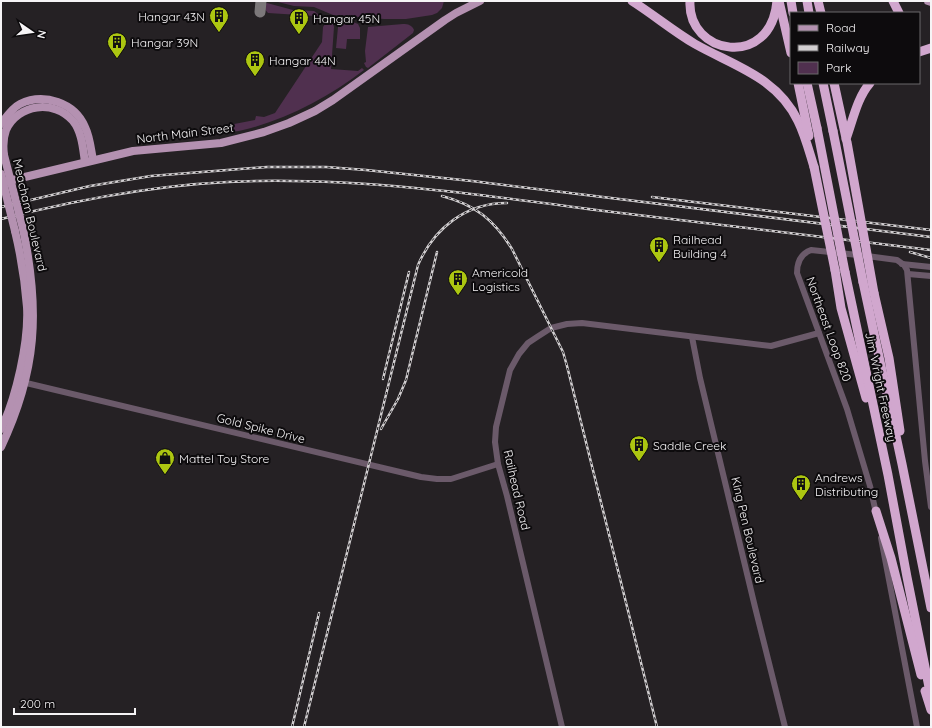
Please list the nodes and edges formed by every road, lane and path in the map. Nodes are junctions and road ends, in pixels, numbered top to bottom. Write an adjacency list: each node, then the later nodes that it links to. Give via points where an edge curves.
1 (480, 1): 26 (main road, North Main Street, via 445,20 333,100 276,128 220,143 133,151)
2 (632, 1): 23 (highway, via 694,43 768,83)
3 (690, 1): 4 (highway, via 691,14 704,36 720,45 737,47 747,45 763,36 775,16)
4 (778, 1): 16 (highway)
5 (791, 1): 11 (highway)
6 (807, 1): 12 (highway)
7 (818, 1): 13 (highway)
8 (893, 1): 14 (highway)
9 (928, 1): 10 (main road)
10 (931, 2)
11 (793, 12)
12 (809, 12)
13 (821, 12)
14 (898, 12)
15 (931, 48): 17 (highway)
16 (790, 49)
17 (920, 52)
18 (798, 84): 23 (highway)
19 (807, 84): 43 (highway, Jim Wright Freeway, bridge, via 844,272)
20 (823, 84): 41 (highway, Jim Wright Freeway, bridge)
21 (834, 84): 25 (highway)
22 (869, 84): 25 (highway, via 858,104)
23 (802, 120): 43 (highway, bridge, via 812,153 842,315)
24 (1, 124): 26 (main road, via 19,104 33,99 52,99 67,106 86,127)
25 (846, 141): 41 (highway, bridge, via 897,404)
26 (89, 161): 28 (main road, North Main Street); 29 (main road, Meacham Boulevard, bridge, via 78,131 63,113 50,107 34,107 23,111 12,121 3,144)
27 (1, 174): 29 (main road, Meacham Boulevard, bridge)
28 (1, 182)
29 (19, 230): 36 (main road, Meacham Boulevard, via 30,262 33,308 32,347)
30 (902, 264): 31 (street); 32 (street); 34 (street, Northeast Loop 820, via 896,260 874,257 817,250 806,252 801,257 797,273)
31 (931, 267)
32 (908, 274): 33 (street); 39 (street)
33 (931, 276)
34 (819, 333): 35 (street, Railhead Road, via 771,346); 45 (street, Northeast Loop 820, via 847,409)
35 (692, 337): 40 (street, Railhead Road, via 582,323 551,328 537,336 519,354 510,370 496,427); 50 (street, King Pen Boulevard)
36 (22, 382): 37 (main road, Meacham Boulevard); 38 (main road, Meacham Boulevard, via 10,428); 40 (street, Gold Spike Drive, via 421,477 451,479)
37 (1, 429)
38 (1, 447)
39 (928, 461): 42 (street)
40 (498, 464): 49 (street, Railhead Road, via 508,496)
41 (902, 464): 46 (highway, Jim Wright Freeway)
42 (929, 469): 44 (street)
43 (888, 475): 47 (highway, Jim Wright Freeway)
44 (931, 507)
45 (876, 511): 48 (highway); 51 (street, Northeast Loop 820)
46 (931, 608)
47 (931, 697)
48 (931, 710)
49 (562, 727)
50 (785, 727)
51 (917, 727)

